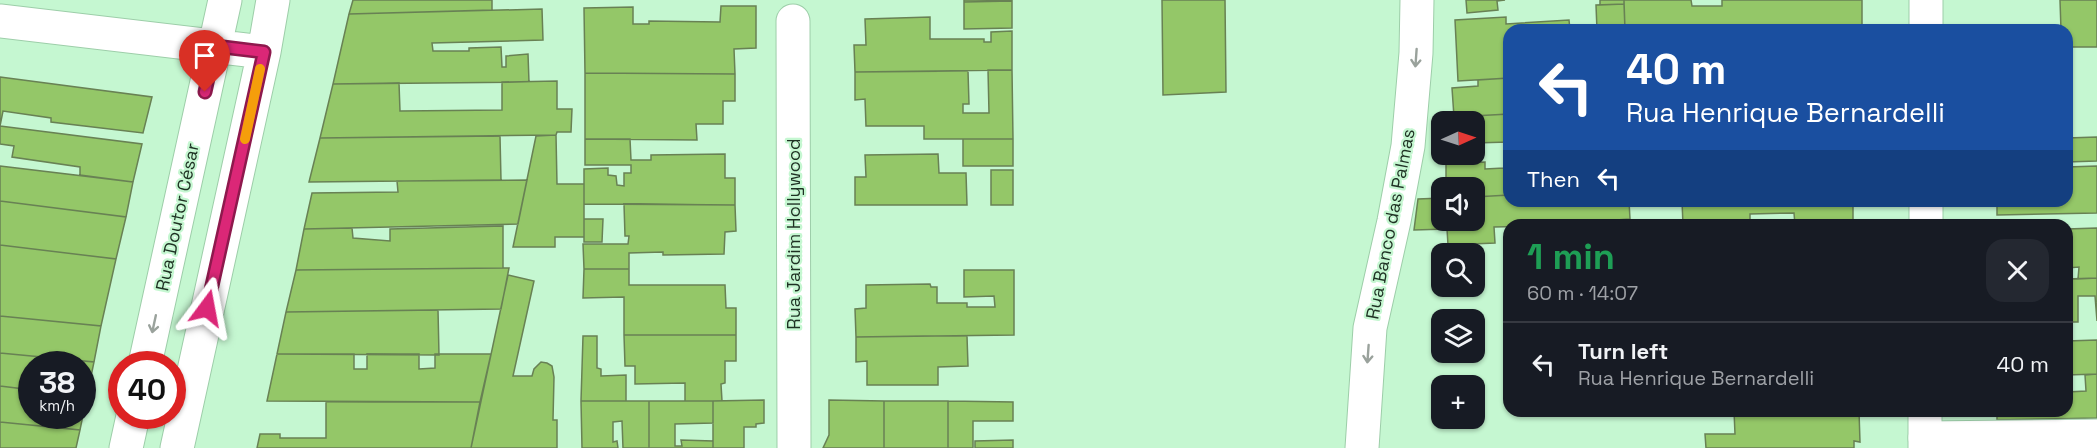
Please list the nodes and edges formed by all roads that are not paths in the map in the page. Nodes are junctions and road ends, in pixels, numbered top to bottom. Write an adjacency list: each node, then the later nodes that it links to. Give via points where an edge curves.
1 (225, 0): 8 (street, Rua Doutor César)
2 (273, 0): 9 (street)
3 (1417, 0): 17 (street, Rua Banco das Palmas, one-way to 17, via 1408,146 1370,328)
4 (1926, 0): 7 (street)
5 (0, 21): 8 (street)
6 (793, 21): 16 (street, Rua Jardim Hollywood)
7 (1926, 24)
8 (215, 46): 9 (street); 10 (street, Rua Doutor César, one-way to 10)
9 (264, 52): 15 (street)
10 (148, 351)
11 (131, 429): 14 (street)
12 (1925, 432): 13 (street)
13 (2097, 436)
14 (126, 448)
15 (177, 448)
16 (794, 448)
17 (1362, 448)

